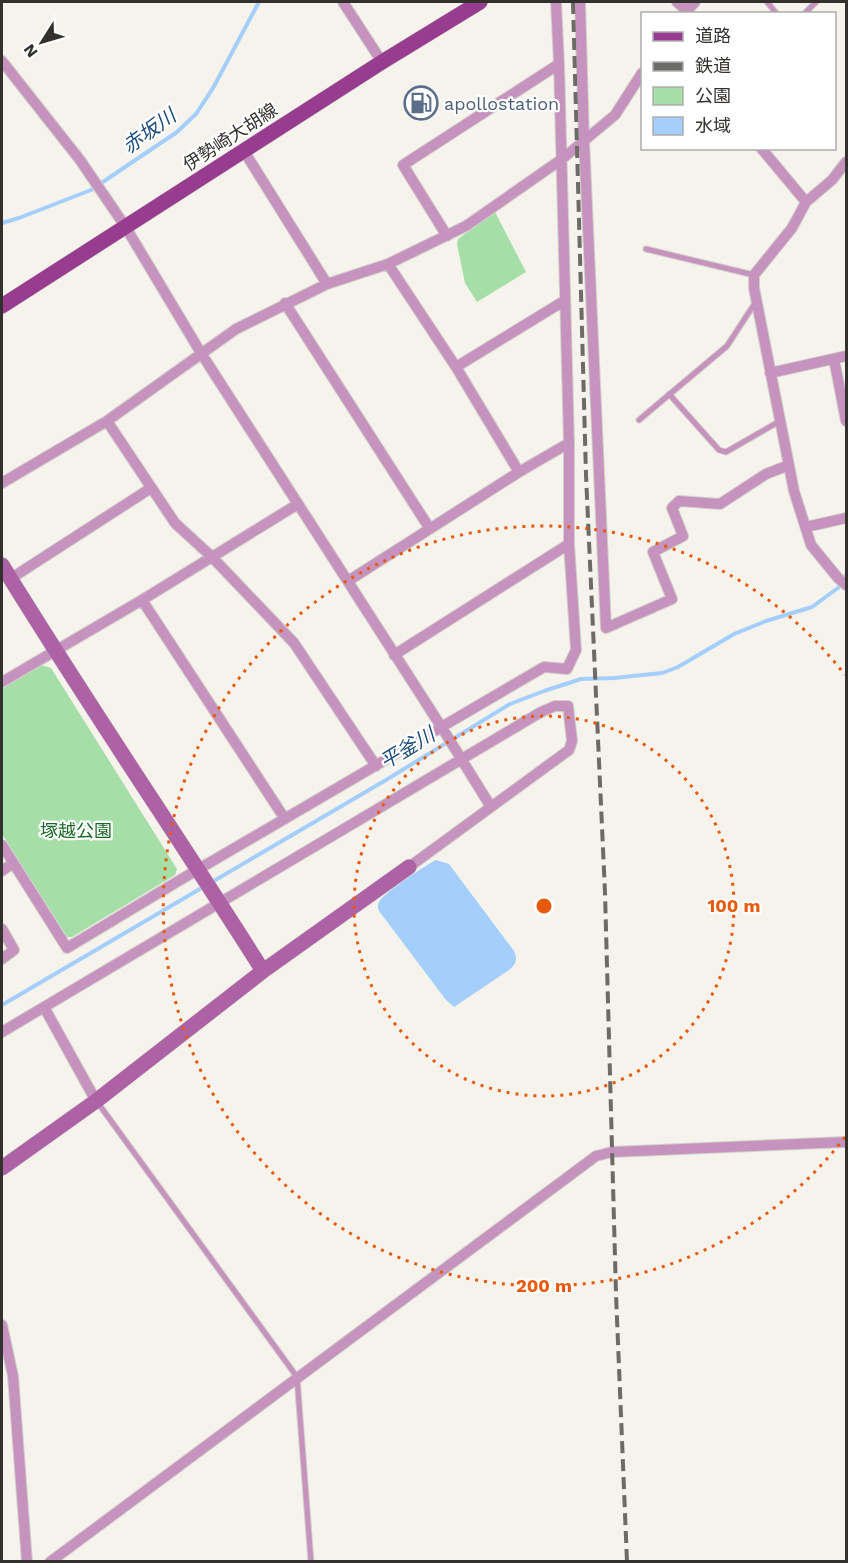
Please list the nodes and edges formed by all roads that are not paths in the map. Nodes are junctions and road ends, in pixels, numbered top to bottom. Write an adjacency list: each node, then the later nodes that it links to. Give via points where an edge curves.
1 (343, 2): 9 (street)
2 (480, 2): 9 (main road, 伊勢崎大胡線)
3 (556, 2): 10 (street)
4 (580, 2): 12 (street)
5 (677, 2): 7 (street)
6 (695, 2): 7 (street)
7 (686, 12)
8 (2, 61): 18 (street, via 80,160)
9 (382, 62): 14 (main road, 伊勢崎大胡線)
10 (559, 64): 15 (street); 19 (street, via 403,165)
11 (641, 75): 12 (street, via 615,114)
12 (584, 140): 15 (street); 39 (street, via 606,628 672,599 653,552 682,537 672,508 679,501 720,504 766,474)
13 (763, 150): 17 (street)
14 (244, 151): 18 (main road, 伊勢崎大胡線); 23 (street)
15 (562, 159): 19 (street); 24 (street)
16 (846, 162): 17 (street)
17 (806, 202): 22 (street, via 792,228)
18 (125, 226): 27 (main road, 伊勢崎大胡線); 28 (street)
19 (447, 236): 21 (street)
20 (646, 249): 22 (lane)
21 (388, 264): 23 (street); 31 (street)
22 (754, 275): 25 (street)
23 (327, 284): 26 (street)
24 (564, 301): 31 (street); 38 (street)
25 (756, 301): 32 (street); 33 (lane, via 727,346)
26 (285, 303): 28 (street); 46 (street)
27 (2, 306)
28 (201, 353): 35 (street); 43 (street)
29 (846, 357): 30 (street)
30 (834, 359): 32 (street); 37 (street)
31 (456, 366): 40 (street)
32 (770, 373): 36 (street)
33 (669, 394): 34 (lane); 36 (lane, via 719,450 726,452)
34 (639, 420)
35 (107, 421): 41 (street); 42 (street)
36 (780, 421): 39 (street)
37 (846, 421)
38 (569, 443): 40 (street); 47 (street)
39 (789, 465): 45 (street)
40 (519, 472): 46 (street)
41 (2, 483)
42 (151, 488): 48 (street, via 176,523); 50 (street)
43 (298, 504): 48 (street); 51 (street)
44 (846, 518): 45 (street)
45 (806, 527): 52 (street, via 811,545)
46 (430, 529): 51 (street)
47 (569, 544): 55 (street); 57 (street, via 576,650 567,669 544,667)
48 (212, 557): 53 (street); 59 (street, via 294,643)
49 (2, 565): 50 (street)
50 (10, 579): 54 (street)
51 (348, 581): 55 (street)
52 (842, 582)
53 (142, 600): 54 (street); 61 (street)
54 (55, 651): 56 (street); 66 (street)
55 (394, 655): 57 (street)
56 (2, 681)
57 (443, 729): 58 (street); 59 (street)
58 (461, 758): 60 (street); 60 (street, via 548,708 568,706 572,741 568,750); 67 (street)
59 (376, 766): 61 (street)
60 (491, 807): 64 (street)
61 (285, 819): 66 (street)
62 (2, 845): 63 (street)
63 (14, 863): 65 (street); 66 (street, via 67,948)
64 (409, 867): 70 (street)
65 (2, 871)
66 (201, 872): 67 (street)
67 (218, 899): 70 (street); 71 (street)
68 (2, 929): 69 (street, via 14,950)
69 (2, 959)
70 (263, 971): 73 (street)
71 (44, 1007): 72 (street); 73 (street)
72 (2, 1032)
73 (96, 1101): 75 (street); 77 (lane)
74 (846, 1142): 77 (street, via 612,1152 596,1156)
75 (2, 1168)
76 (2, 1325): 78 (street, via 13,1376)
77 (297, 1377): 79 (street); 80 (lane)
78 (27, 1562)
79 (50, 1562)
80 (311, 1562)

